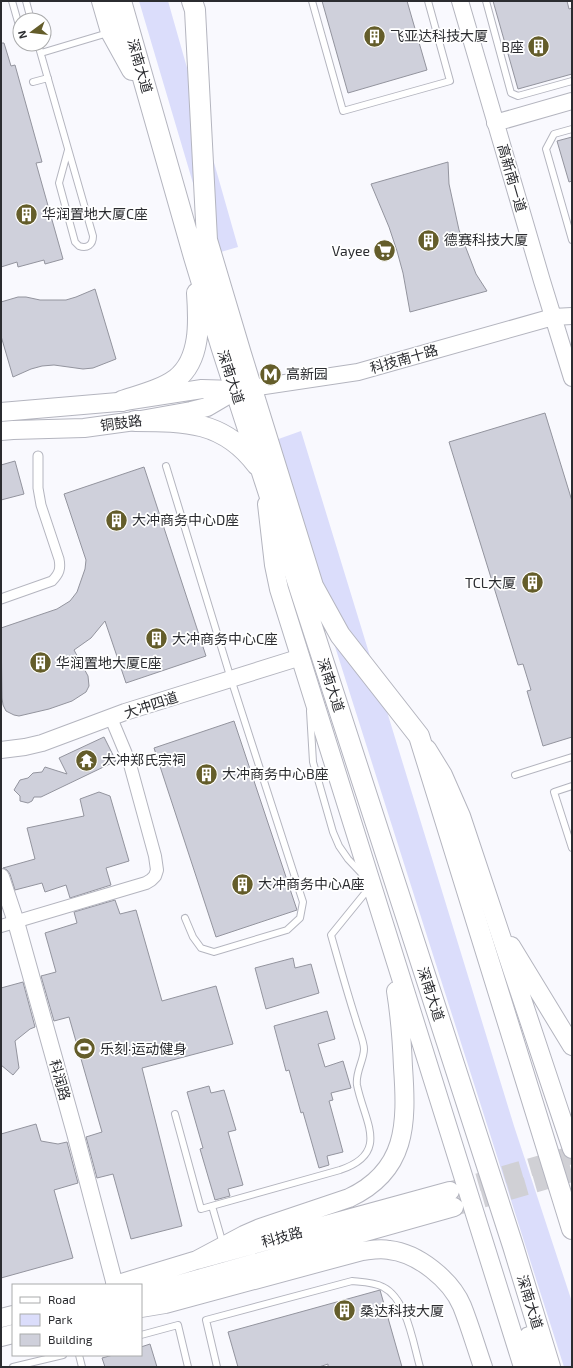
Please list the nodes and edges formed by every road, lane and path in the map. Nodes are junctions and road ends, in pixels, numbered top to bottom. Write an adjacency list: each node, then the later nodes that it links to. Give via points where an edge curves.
1 (12, 1): 10 (lane)
2 (26, 1): 11 (lane)
3 (102, 1): 12 (main road)
4 (121, 1): 18 (main road, 深南大道)
5 (192, 1): 29 (main road, 深南大道, via 195,10 207,240)
6 (312, 1): 7 (lane, via 343,111 450,81)
7 (428, 1)
8 (460, 1): 20 (street, 高新南一道)
9 (486, 1): 17 (lane, via 511,93 518,96)
10 (15, 12)
11 (29, 12)
12 (111, 32): 13 (lane); 18 (main road)
13 (52, 44)
14 (40, 52): 15 (lane)
15 (48, 78): 16 (lane); 22 (lane)
16 (33, 82)
17 (572, 82)
18 (149, 101): 24 (main road, 深南大道)
19 (572, 101): 20 (street)
20 (495, 123): 27 (street, 高新南一道)
21 (572, 128): 23 (lane, via 554,134 546,149)
22 (68, 150): 22 (lane, via 93,236 92,242 86,247 75,242 59,183)
23 (572, 240)
24 (194, 257): 29 (main road, 深南大道, via 222,349); 30 (main road, via 198,318 194,352 189,364 185,371 168,384)
25 (572, 305): 27 (street, 科技南十路)
26 (572, 316): 27 (street, 科技南十路)
27 (553, 317): 28 (street, 高新南一道); 29 (street, 科技南十路, via 358,372)
28 (572, 378)
29 (244, 389): 30 (main road, 铜鼓路, via 202,389); 32 (main road, 铜鼓路, via 191,411); 36 (main road, 深南大道); 41 (main road, 深南大道, via 313,586 340,635)
30 (122, 401): 31 (main road, 铜鼓路)
31 (1, 412)
32 (135, 421): 33 (main road, 铜鼓路, via 84,428); 36 (main road, via 190,423 216,431 234,441 250,455)
33 (1, 431)
34 (38, 456): 37 (street, via 41,505 60,568 52,581)
35 (166, 466): 39 (lane)
36 (264, 479): 38 (main road, via 276,577); 60 (main road, 深南大道)
37 (1, 599)
38 (300, 657): 39 (street, 大冲四道); 48 (main road)
39 (231, 679): 40 (street, 大冲四道); 49 (lane, via 303,902 300,918 287,930 214,952 201,948)
40 (111, 718): 42 (street, 大冲四道, via 42,743); 50 (street, via 133,777 154,856 157,870 155,876 146,883)
41 (419, 736): 51 (main road, via 443,774 461,816); 58 (main road, 深南大道)
42 (1, 750)
43 (572, 757): 44 (lane)
44 (515, 775)
45 (572, 786): 46 (lane, via 554,792)
46 (572, 848)
47 (1, 877): 50 (street, 科润路)
48 (372, 884): 53 (main road); 57 (lane, via 331,935 364,1048 357,1083 370,1130 371,1140 368,1149 353,1166)
49 (185, 918)
50 (16, 922): 52 (street); 62 (street, 科润路)
51 (496, 923): 54 (main road); 56 (main road)
52 (1, 926)
53 (386, 929): 59 (main road, via 401,1030 406,1099 401,1141 395,1157 386,1171 363,1191 260,1228); 79 (main road)
54 (572, 1046)
55 (175, 1114): 57 (lane, via 201,1209)
56 (572, 1149)
57 (212, 1206): 59 (lane)
58 (572, 1229)
59 (223, 1246): 61 (main road)
60 (512, 1246): 80 (main road); 81 (main road, 深南大道)
61 (197, 1260): 63 (main road, 科技路); 64 (main road, 科技路, via 452,1199)
62 (115, 1284)
63 (118, 1284)
64 (142, 1295)
65 (142, 1308): 78 (main road, via 165,1304 362,1251 390,1250 406,1254 429,1266 448,1285 462,1305)
66 (12, 1315): 67 (main road)
67 (1, 1318)
68 (12, 1334): 70 (main road)
69 (142, 1335): 75 (lane, via 178,1325)
70 (1, 1337)
71 (59, 1356): 73 (lane)
72 (79, 1356): 74 (lane)
73 (13, 1367)
74 (82, 1367)
75 (188, 1367)
76 (217, 1367): 77 (lane, via 206,1320 352,1281 383,1286 392,1293 405,1315)
77 (420, 1367)
78 (483, 1367)
79 (523, 1367)
80 (535, 1367)
81 (550, 1367)

